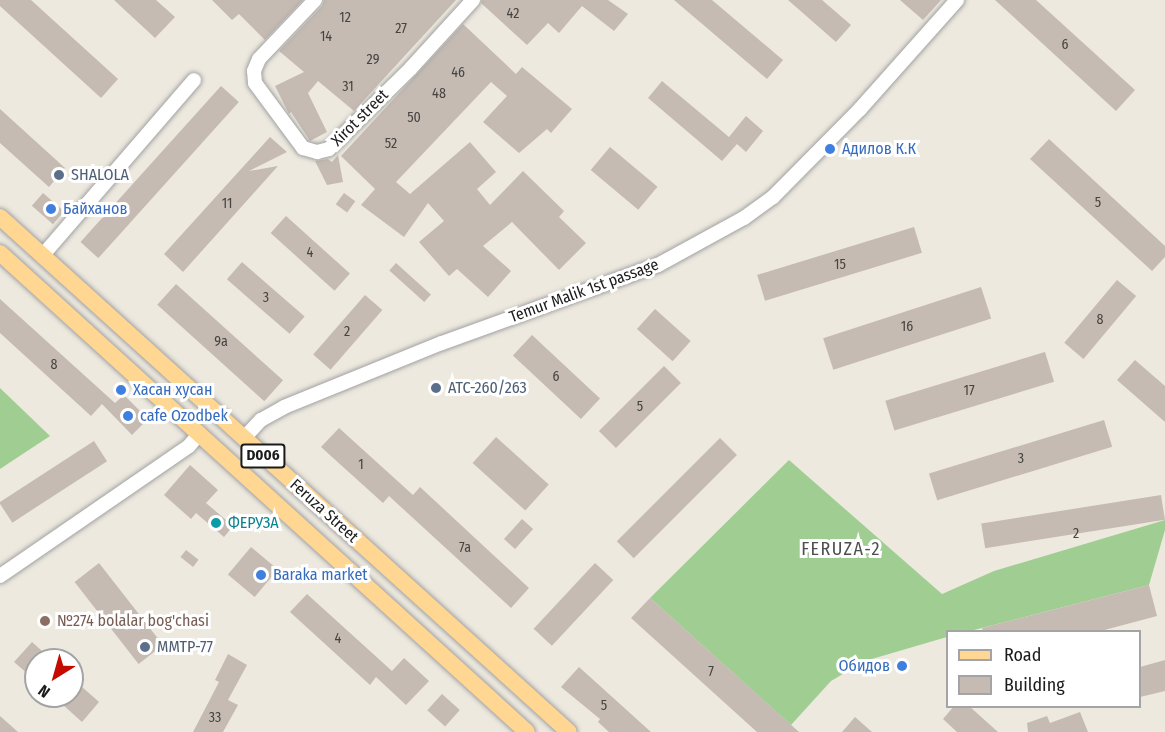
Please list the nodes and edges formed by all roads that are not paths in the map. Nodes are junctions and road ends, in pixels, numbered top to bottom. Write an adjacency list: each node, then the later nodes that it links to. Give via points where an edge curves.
1 (315, 0): 2 (street, Xirot street, via 260,59 254,71 255,83 303,148 317,152 328,149)
2 (473, 0)
3 (957, 0): 9 (street, Temur Malik 1st passage, via 854,115 773,196 744,218 658,265 442,343 284,407 261,420)
4 (194, 80): 7 (street)
5 (0, 217): 7 (main road, Feruza Street / D006)
6 (0, 253): 8 (main road, Feruza Street / D006)
7 (43, 255): 9 (main road, Feruza Street / D006)
8 (199, 434): 10 (street, via 189,446); 12 (main road, Feruza Street / D006)
9 (244, 438): 11 (main road, Feruza Street / D006)
10 (0, 576)
11 (565, 730)
12 (527, 732)

